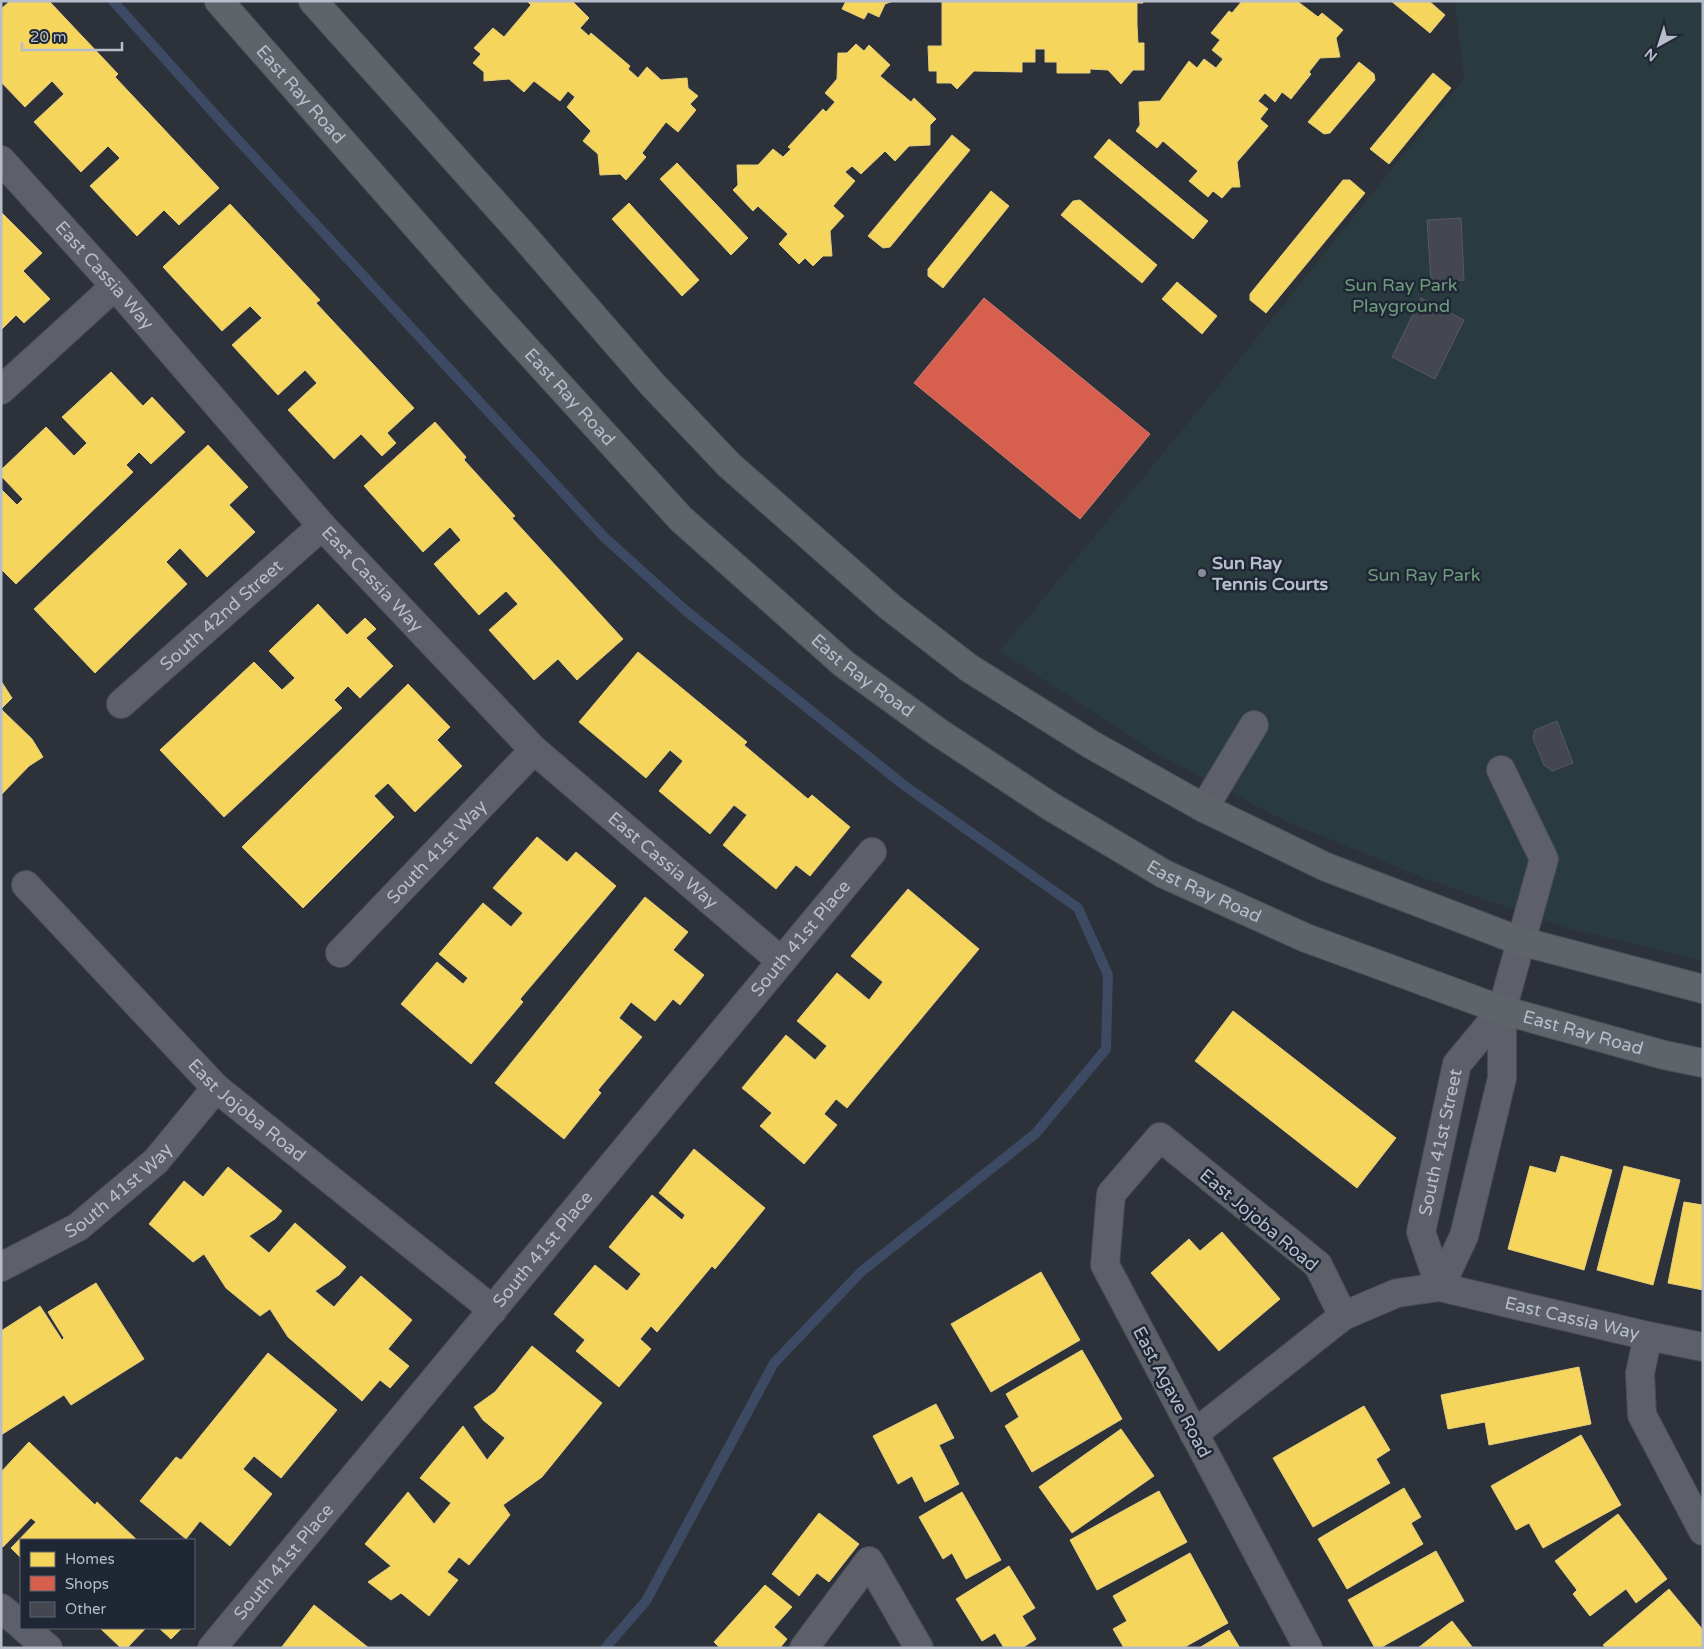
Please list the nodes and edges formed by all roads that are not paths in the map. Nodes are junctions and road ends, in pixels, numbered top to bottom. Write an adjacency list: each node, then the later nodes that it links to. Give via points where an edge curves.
1 (219, 1): 18 (main road, East Ray Road, via 477,295 668,505 844,664 938,732 1164,874 1306,938)
2 (313, 1): 11 (main road, via 652,384 729,466 890,607 969,668 1092,745)
3 (1, 160): 4 (street, East Cassia Way)
4 (115, 286): 5 (street); 6 (street, East Cassia Way)
5 (1, 390)
6 (322, 526): 7 (street, South 42nd Street); 9 (street, East Cassia Way)
7 (121, 704)
8 (1254, 725): 11 (street)
9 (534, 750): 15 (street, South 41st Way); 16 (street, East Cassia Way)
10 (1501, 770): 14 (street, South 41st Street, via 1544,859)
11 (1204, 808): 14 (main road, via 1326,867)
12 (872, 852): 16 (street, South 41st Place)
13 (26, 885): 20 (street, East Jojoba Road)
14 (1520, 941): 17 (main road); 18 (street, South 41st Street)
15 (340, 953)
16 (781, 960): 24 (street, South 41st Place)
17 (1703, 989)
18 (1502, 1010): 19 (main road, East Ray Road); 23 (street, South 41st Street, via 1502,1078 1464,1236); 23 (street, South 41st Street, via 1457,1064 1422,1232)
19 (1703, 1063)
20 (216, 1088): 22 (street, South 41st Way, via 156,1161 78,1227); 24 (street, East Jojoba Road)
21 (1160, 1137): 25 (street, East Jojoba Road, via 1318,1265); 28 (street, East Agave Road, via 1111,1194 1105,1265)
22 (1, 1267)
23 (1440, 1287): 25 (street, via 1397,1293); 26 (street, East Cassia Way)
24 (493, 1310): 34 (street, South 41st Place)
25 (1343, 1316): 28 (street)
26 (1648, 1336): 27 (street, East Cassia Way); 29 (street, via 1640,1373 1642,1415)
27 (1703, 1347)
28 (1194, 1434): 37 (street, East Agave Road)
29 (1703, 1531)
30 (1, 1608): 31 (street)
31 (20, 1624)
32 (25, 1629): 33 (street)
33 (48, 1648)
34 (212, 1648)
35 (804, 1648): 36 (street, via 868,1561)
36 (919, 1648)
37 (1308, 1648)

